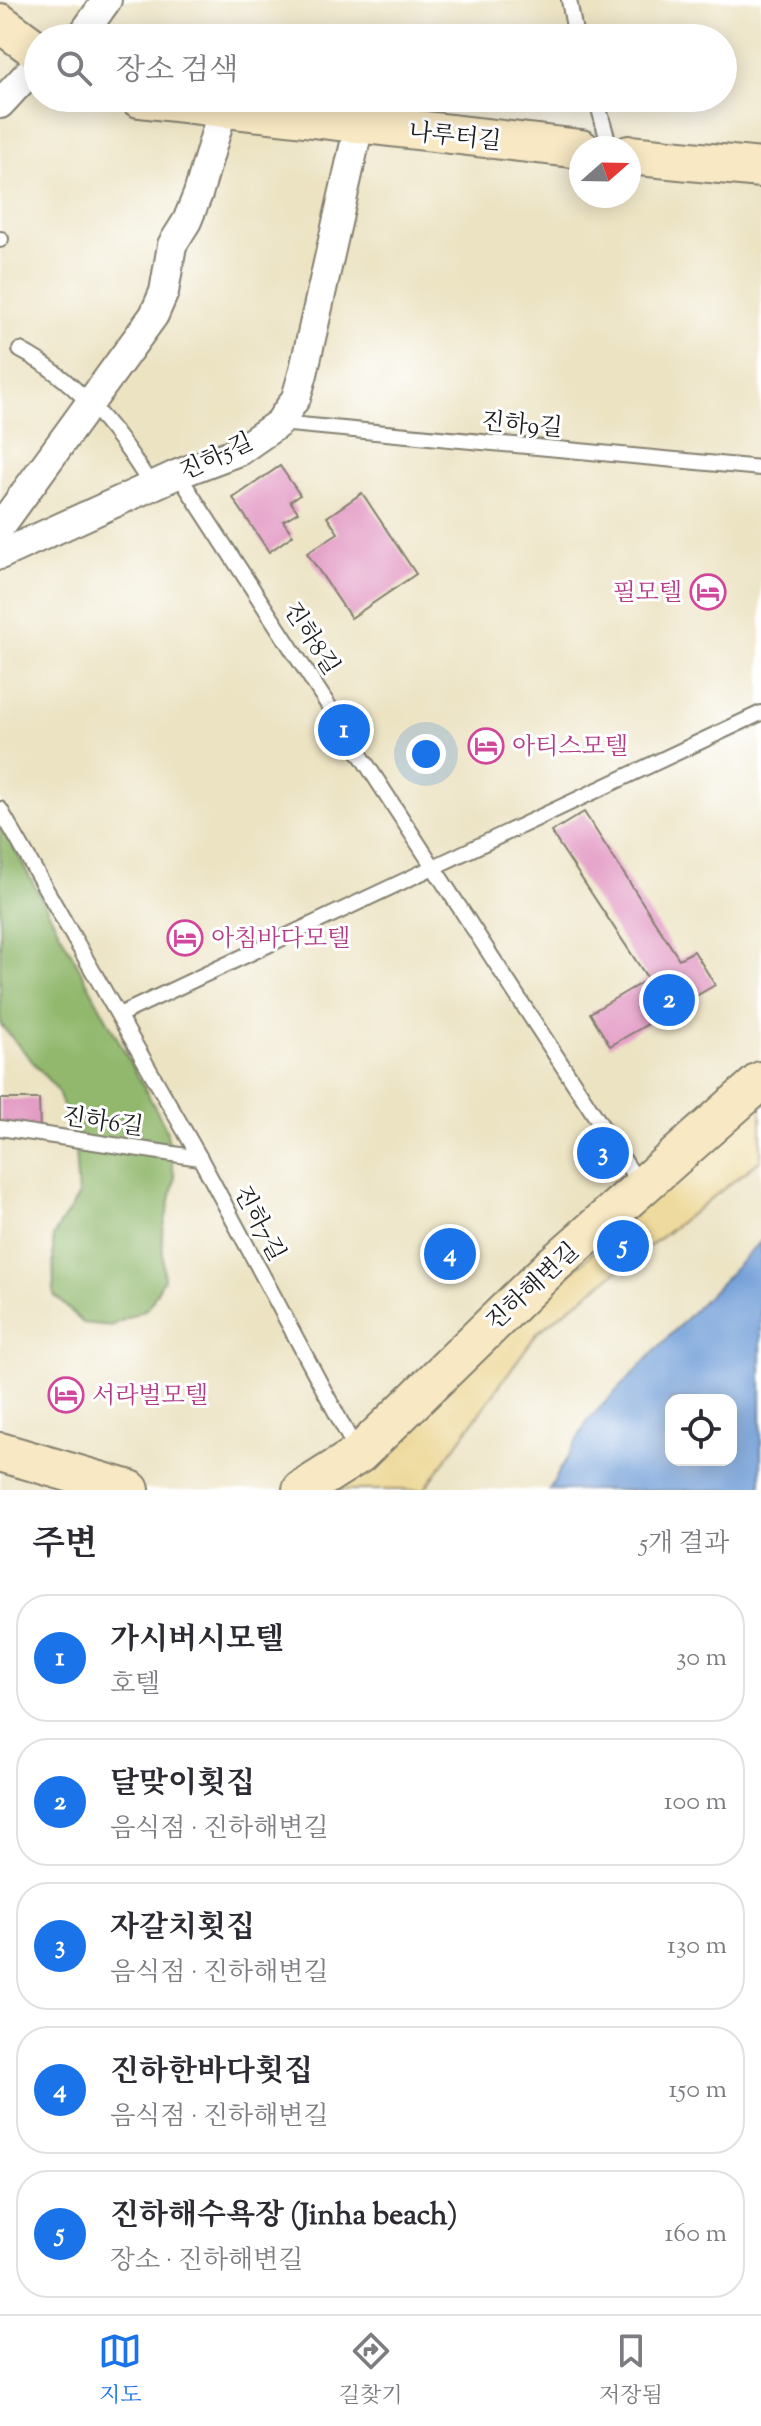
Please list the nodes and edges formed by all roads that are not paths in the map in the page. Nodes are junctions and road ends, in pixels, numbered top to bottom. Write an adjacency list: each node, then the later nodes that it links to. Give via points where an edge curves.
1 (107, 0): 4 (street)
2 (569, 0): 5 (lane)
3 (0, 23): 6 (street)
4 (90, 24)
5 (573, 24)
6 (24, 41)
7 (24, 78): 8 (street)
8 (0, 104)
9 (222, 112): 18 (street, via 198,194 172,245 154,315)
10 (255, 112): 12 (street, 나루터길)
11 (600, 112): 13 (lane)
12 (359, 125): 14 (street, 나루터길); 19 (street, 진하5길, via 303,374 296,398)
13 (607, 136)
14 (569, 148)
15 (641, 156): 16 (street)
16 (761, 168)
17 (20, 350): 18 (lane)
18 (90, 403): 22 (lane); 23 (street)
19 (279, 423): 20 (lane, 진하9길); 21 (street, 진하5길, via 239,451)
20 (761, 468)
21 (178, 474): 22 (street, 진하5길); 27 (lane, 진하8길)
22 (151, 486): 24 (street, 진하5길)
23 (0, 527)
24 (0, 555)
25 (761, 713): 27 (lane)
26 (0, 809): 28 (lane, 진하7길)
27 (435, 866): 28 (lane); 32 (lane, 진하8길)
28 (119, 1015): 31 (lane, 진하7길)
29 (761, 1081): 32 (street, 진하해변길)
30 (0, 1128): 31 (lane, 진하6길)
31 (200, 1158): 34 (lane, 진하7길)
32 (641, 1187): 34 (street, 진하해변길)
33 (0, 1452): 35 (street)
34 (359, 1454): 36 (street, 진하해변길)
35 (130, 1490)
36 (302, 1490)

